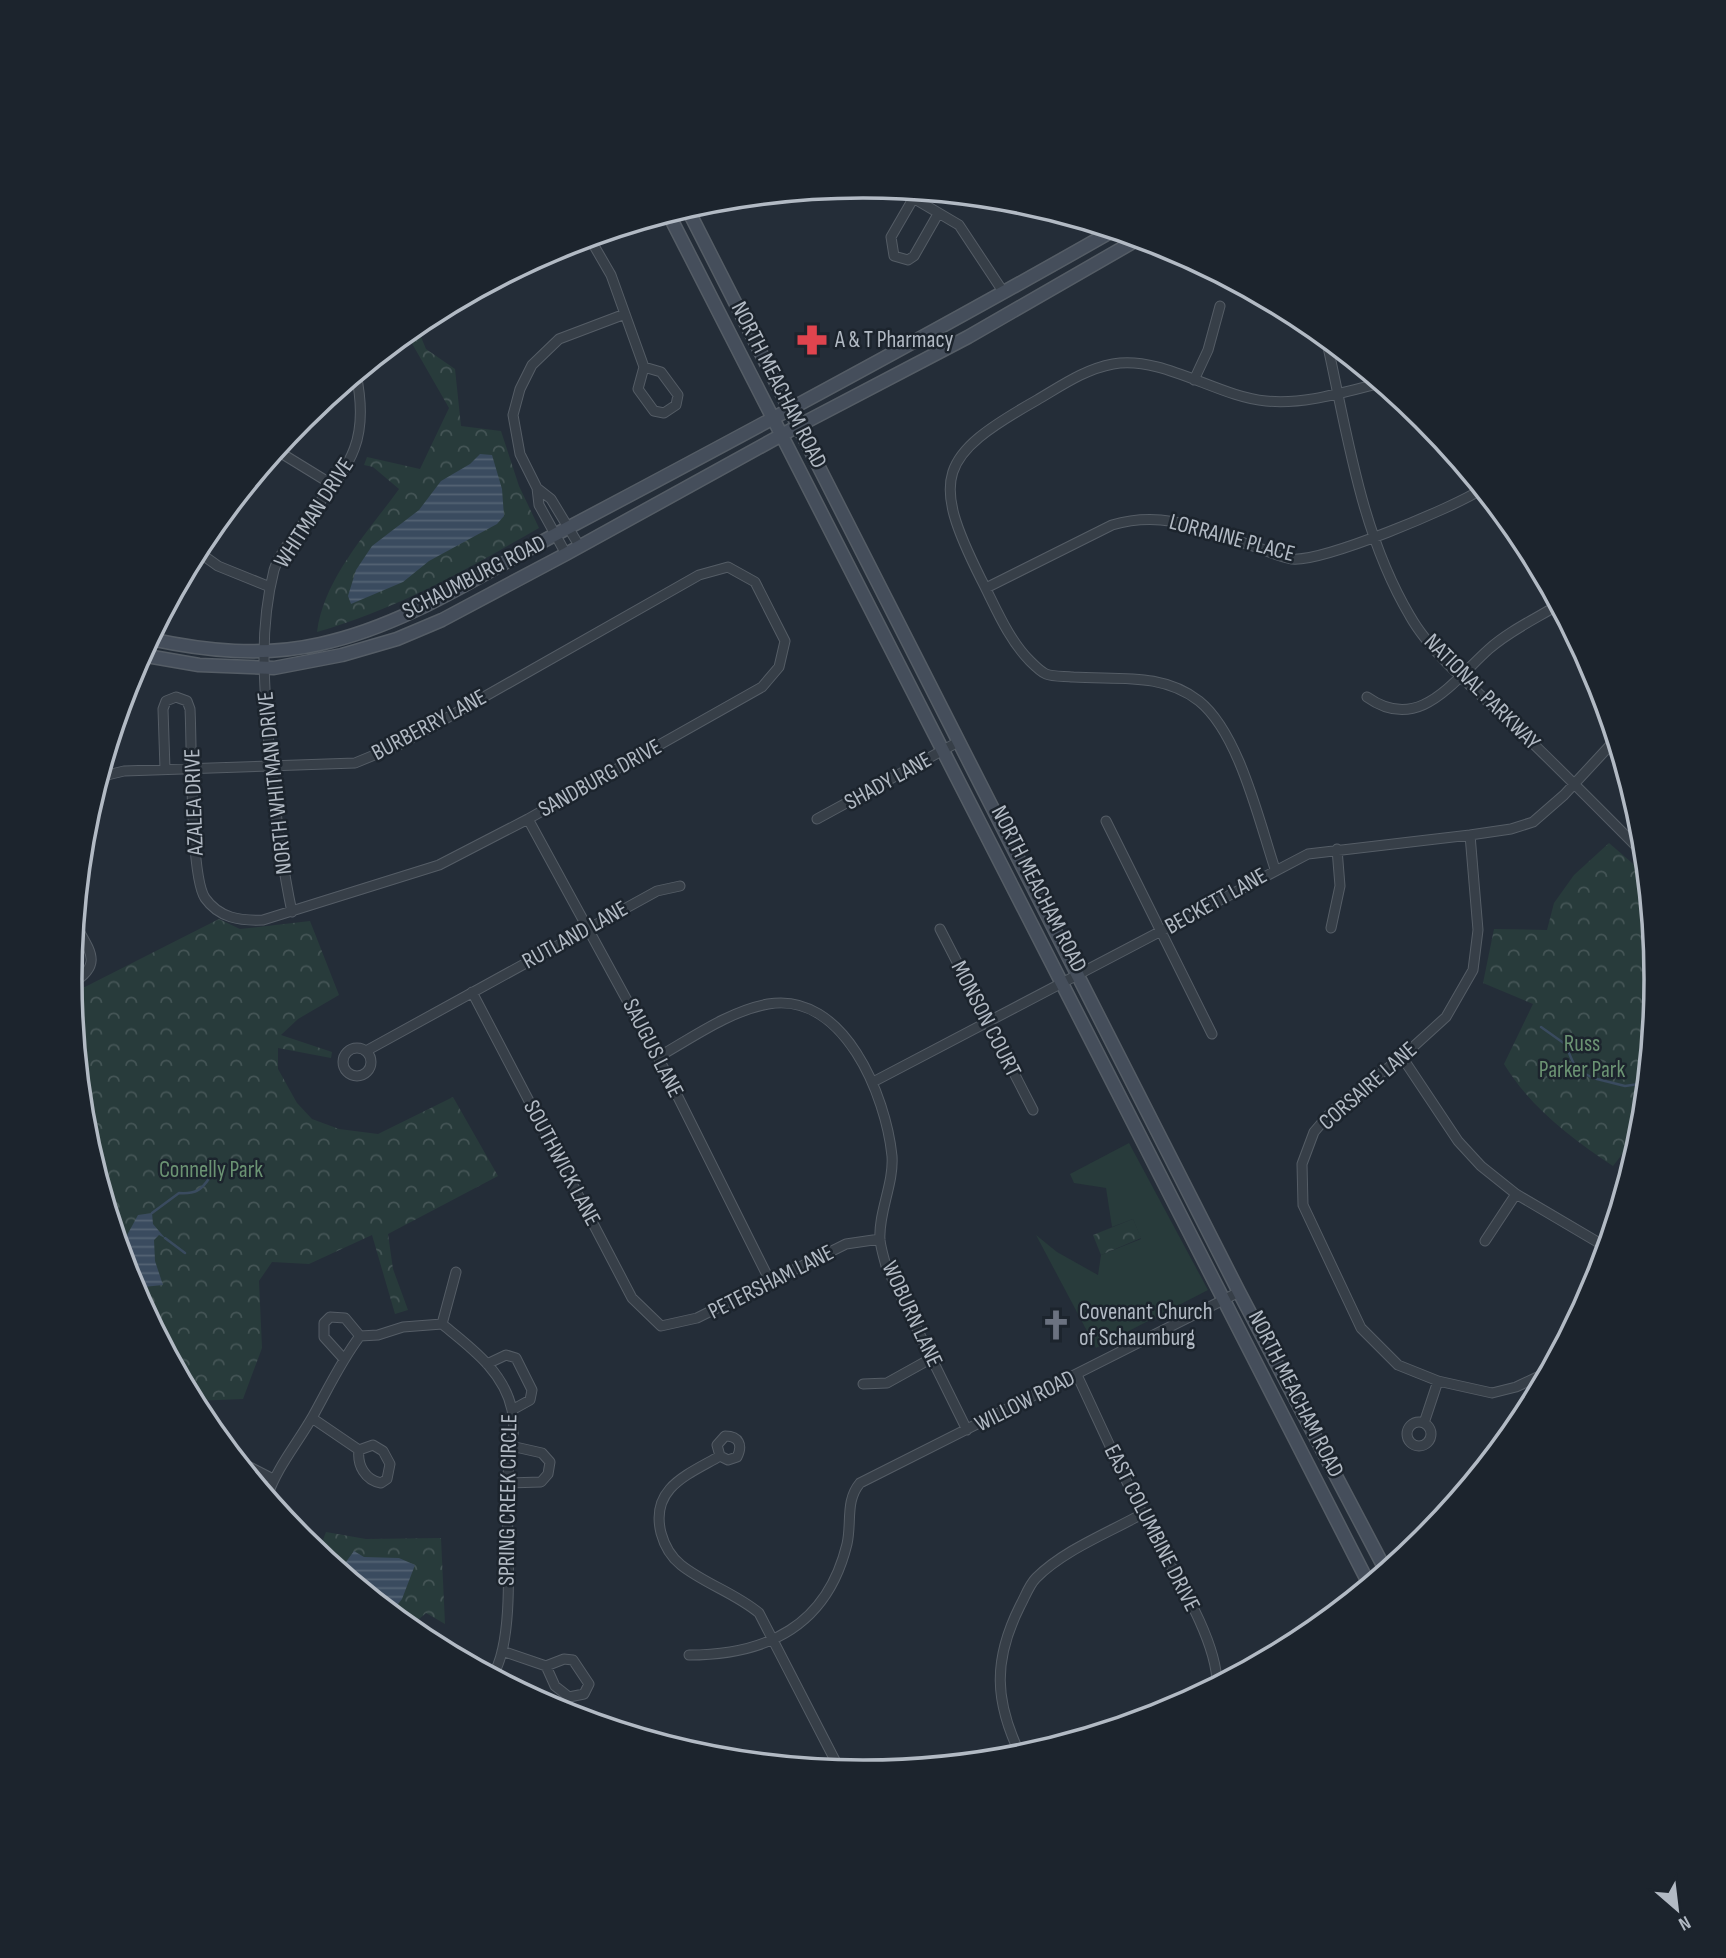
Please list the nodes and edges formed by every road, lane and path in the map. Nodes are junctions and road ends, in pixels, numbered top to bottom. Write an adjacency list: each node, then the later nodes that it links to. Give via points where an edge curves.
1 (912, 200): 3 (street, via 891,237 891,253 901,260 914,256)
2 (914, 200): 3 (street)
3 (938, 214): 9 (street, via 959,225)
4 (692, 218): 18 (main road, NORTH MEACHAM ROAD)
5 (673, 222): 19 (main road, NORTH MEACHAM ROAD)
6 (1103, 237): 9 (main road, SCHAUMBURG ROAD)
7 (1128, 245): 20 (main road, SCHAUMBURG ROAD, via 968,337)
8 (595, 247): 11 (street)
9 (1004, 293): 18 (main road, SCHAUMBURG ROAD)
10 (1220, 306): 14 (street)
11 (625, 314): 13 (street); 24 (street, via 559,339 532,365 513,415 520,454)
12 (1330, 354): 17 (street, NATIONAL PARKWAY)
13 (644, 367): 13 (street, via 661,372 677,396 676,405 664,413 654,411 638,389)
14 (1194, 380): 17 (street, via 1264,401 1293,402); 34 (street, via 1138,364 1114,364 1086,372 972,441 953,469 948,492 956,529)
15 (358, 384): 23 (street, WHITMAN DRIVE, via 363,406 359,439)
16 (1370, 386): 17 (street)
17 (1339, 393): 28 (street, NATIONAL PARKWAY)
18 (791, 411): 19 (main road, SCHAUMBURG ROAD); 20 (main road, NORTH MEACHAM ROAD)
19 (774, 421): 21 (main road, NORTH MEACHAM ROAD); 26 (main road, SCHAUMBURG ROAD)
20 (798, 426): 21 (main road, SCHAUMBURG ROAD); 42 (main road, NORTH MEACHAM ROAD)
21 (781, 435): 29 (main road, SCHAUMBURG ROAD); 44 (main road, NORTH MEACHAM ROAD)
22 (284, 455): 23 (street)
23 (333, 485): 33 (street, WHITMAN DRIVE, via 291,540 275,566)
24 (537, 488): 26 (street, via 551,499); 27 (street, via 538,505)
25 (1474, 494): 28 (street, LORRAINE PLACE)
26 (569, 528): 27 (main road, SCHAUMBURG ROAD); 29 (street)
27 (555, 535): 30 (street); 37 (main road, SCHAUMBURG ROAD, via 383,625 321,644)
28 (1373, 536): 34 (street, LORRAINE PLACE, via 1293,559 1174,521 1133,518 1112,524); 40 (street, NATIONAL PARKWAY, via 1410,618)
29 (580, 547): 30 (main road, SCHAUMBURG ROAD)
30 (566, 554): 39 (main road, SCHAUMBURG ROAD, via 397,639 342,655)
31 (206, 558): 33 (street)
32 (728, 567): 45 (street, BURBERRY LANE, via 699,575 401,744 355,763); 50 (street, SANDBURG DRIVE, via 755,582 773,617 785,641 779,667 762,687)
33 (270, 587): 37 (street, WHITMAN DRIVE)
34 (986, 588): 56 (street, via 1014,642 1047,675 1152,679 1201,702 1230,745)
35 (1550, 611): 40 (street, via 1490,647)
36 (160, 640): 37 (main road, SCHAUMBURG ROAD)
37 (262, 653): 39 (street, NORTH WHITMAN DRIVE)
38 (153, 657): 39 (main road, SCHAUMBURG ROAD)
39 (263, 668): 45 (street, NORTH WHITMAN DRIVE)
40 (1461, 678): 41 (street, via 1411,708 1384,709); 49 (street, NATIONAL PARKWAY)
41 (1367, 696)
42 (958, 742): 44 (street, SHADY LANE); 64 (main road, NORTH MEACHAM ROAD)
43 (1608, 748): 49 (street, BECKETT LANE)
44 (943, 750): 51 (street, SHADY LANE); 66 (main road, NORTH MEACHAM ROAD)
45 (271, 765): 46 (street, BURBERRY LANE); 58 (street, NORTH WHITMAN DRIVE, via 278,842)
46 (193, 767): 47 (street, BURBERRY LANE); 47 (street, AZALEA DRIVE, via 190,709 187,701 176,697 166,701 163,709); 58 (street, AZALEA DRIVE, via 197,881 204,897 225,915 243,921)
47 (165, 769): 48 (street, BURBERRY LANE)
48 (110, 774)
49 (1575, 784): 53 (street, BECKETT LANE, via 1533,822); 54 (street, NATIONAL PARKWAY)
50 (528, 819): 58 (street, SANDBURG DRIVE, via 439,865); 59 (street, SAUGUS LANE)
51 (817, 820)
52 (1106, 821): 62 (street)
53 (1470, 835): 55 (street, BECKETT LANE); 72 (street, CORSAIRE LANE, via 1478,930 1473,970 1446,1017)
54 (1631, 841)
55 (1337, 849): 56 (street, BECKETT LANE, via 1308,854); 60 (street, via 1340,886)
56 (1275, 869): 62 (street, BECKETT LANE)
57 (680, 886): 59 (street, RUTLAND LANE, via 657,891)
58 (292, 912)
59 (589, 926): 67 (street, RUTLAND LANE); 71 (street, SAUGUS LANE)
60 (1331, 928)
61 (940, 929): 68 (street, MONSON COURT)
62 (1160, 931): 64 (street, BECKETT LANE); 69 (street)
63 (84, 940): 65 (street, via 92,955 91,967)
64 (1078, 975): 66 (street, BECKETT LANE); 81 (main road, NORTH MEACHAM ROAD)
65 (82, 978)
66 (1064, 983): 68 (street, BECKETT LANE); 82 (main road, NORTH MEACHAM ROAD)
67 (472, 992): 70 (street, RUTLAND LANE); 84 (street, SOUTHWICK LANE, via 632,1298)
68 (988, 1021): 73 (street, BECKETT LANE); 74 (street, MONSON COURT)
69 (1212, 1034)
70 (366, 1051)
71 (658, 1057): 73 (street, WOBURN LANE, via 744,1010 771,1003 804,1007 830,1020); 80 (street, SAUGUS LANE)
72 (1402, 1058): 75 (street, via 1458,1141); 91 (street, CORSAIRE LANE, via 1361,1086 1314,1132 1302,1164 1303,1205 1361,1328 1398,1365)
73 (873, 1082): 76 (street, WOBURN LANE, via 887,1122 892,1160)
74 (1033, 1110)
75 (1516, 1194): 77 (street); 78 (street)
76 (880, 1239): 80 (street, PETERSHAM LANE, via 846,1244); 87 (street, WOBURN LANE, via 886,1266)
77 (1485, 1241)
78 (1598, 1242)
79 (456, 1272): 83 (street)
80 (770, 1281): 84 (street, PETERSHAM LANE, via 697,1318)
81 (1239, 1292): 82 (street, WILLOW ROAD); 105 (main road, NORTH MEACHAM ROAD)
82 (1225, 1300): 89 (street, WILLOW ROAD); 106 (main road, NORTH MEACHAM ROAD)
83 (442, 1324): 85 (street); 88 (street, SPRING CREEK CIRCLE)
84 (661, 1326)
85 (360, 1336): 86 (street); 86 (street, via 345,1318 330,1317 324,1323 324,1337)
86 (343, 1358): 94 (street)
87 (932, 1358): 92 (street, via 887,1383); 96 (street, WOBURN LANE)
88 (487, 1364): 93 (street, SPRING CREEK CIRCLE); 93 (street, via 506,1356 516,1358 532,1390 530,1400)
89 (1077, 1375): 96 (street, WILLOW ROAD); 104 (street, EAST COLUMBINE DRIVE)
90 (1533, 1379): 91 (street, CORSAIRE LANE, via 1492,1393)
91 (1438, 1381): 95 (street)
92 (863, 1384)
93 (512, 1410): 97 (street, SPRING CREEK CIRCLE)
94 (312, 1418): 98 (street); 101 (street)
95 (1424, 1423)
96 (967, 1430): 107 (street, WILLOW ROAD, via 860,1483 851,1494 847,1543 832,1587 807,1618)
97 (511, 1446): 102 (street, SPRING CREEK CIRCLE); 102 (street, via 542,1454 550,1462 541,1482)
98 (359, 1450): 98 (street, via 358,1460 367,1476 375,1482 387,1479 390,1464 383,1451 373,1445)
99 (720, 1455): 107 (street, via 676,1482 664,1495 657,1516 663,1542 678,1563 759,1613)
100 (258, 1471): 101 (street)
101 (273, 1479): 103 (street)
102 (507, 1482): 108 (street, SPRING CREEK CIRCLE)
103 (270, 1487)
104 (1142, 1514): 112 (street, EAST COLUMBINE DRIVE, via 1203,1629); 113 (street, via 1034,1579 1000,1655 1001,1698)
105 (1382, 1563)
106 (1365, 1576)
107 (775, 1639): 109 (street, via 739,1653); 114 (street)
108 (502, 1651): 110 (street); 111 (street, SPRING CREEK CIRCLE)
109 (688, 1655)
110 (546, 1666): 110 (street, via 555,1686 569,1697 588,1690 577,1662 564,1659)
111 (496, 1667)
112 (1217, 1674)
113 (1017, 1745)
114 (834, 1759)

